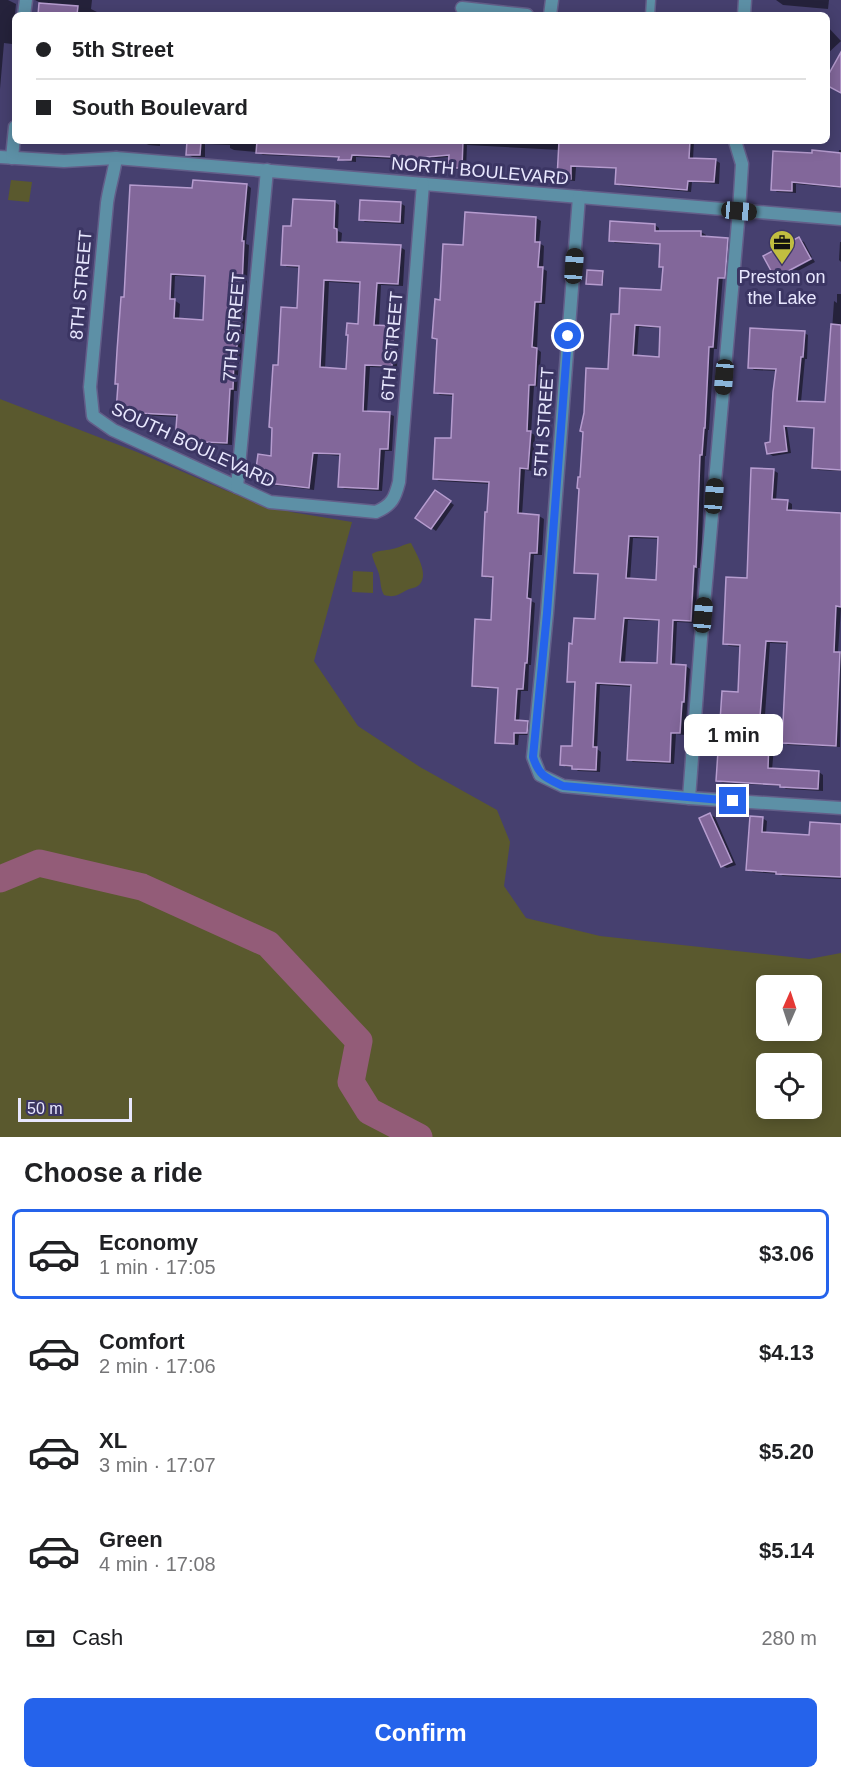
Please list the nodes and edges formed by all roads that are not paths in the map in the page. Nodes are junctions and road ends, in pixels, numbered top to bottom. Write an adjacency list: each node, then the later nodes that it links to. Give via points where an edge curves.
1 (463, 4): 2 (street)
2 (510, 12)
3 (12, 137): 5 (street)
4 (736, 144): 10 (street, via 742,164)
5 (6, 157): 6 (street, NORTH BOULEVARD, via 64,161)
6 (116, 158): 7 (street, NORTH BOULEVARD); 12 (street, 8TH STREET, via 97,296 90,387)
7 (267, 171): 8 (street, NORTH BOULEVARD); 13 (street, 7TH STREET)
8 (423, 184): 9 (street, NORTH BOULEVARD); 14 (street, 6TH STREET, via 399,482)
9 (579, 197): 10 (street, NORTH BOULEVARD); 15 (street, 5TH STREET, via 533,757 540,775 563,786)
10 (739, 211): 11 (street, NORTH BOULEVARD); 15 (street)
11 (841, 219)
12 (93, 416): 13 (street, SOUTH BOULEVARD, via 113,430)
13 (237, 487): 14 (street, SOUTH BOULEVARD, via 270,502 376,512)
14 (387, 507)
15 (689, 798): 16 (street)
16 (841, 808)

